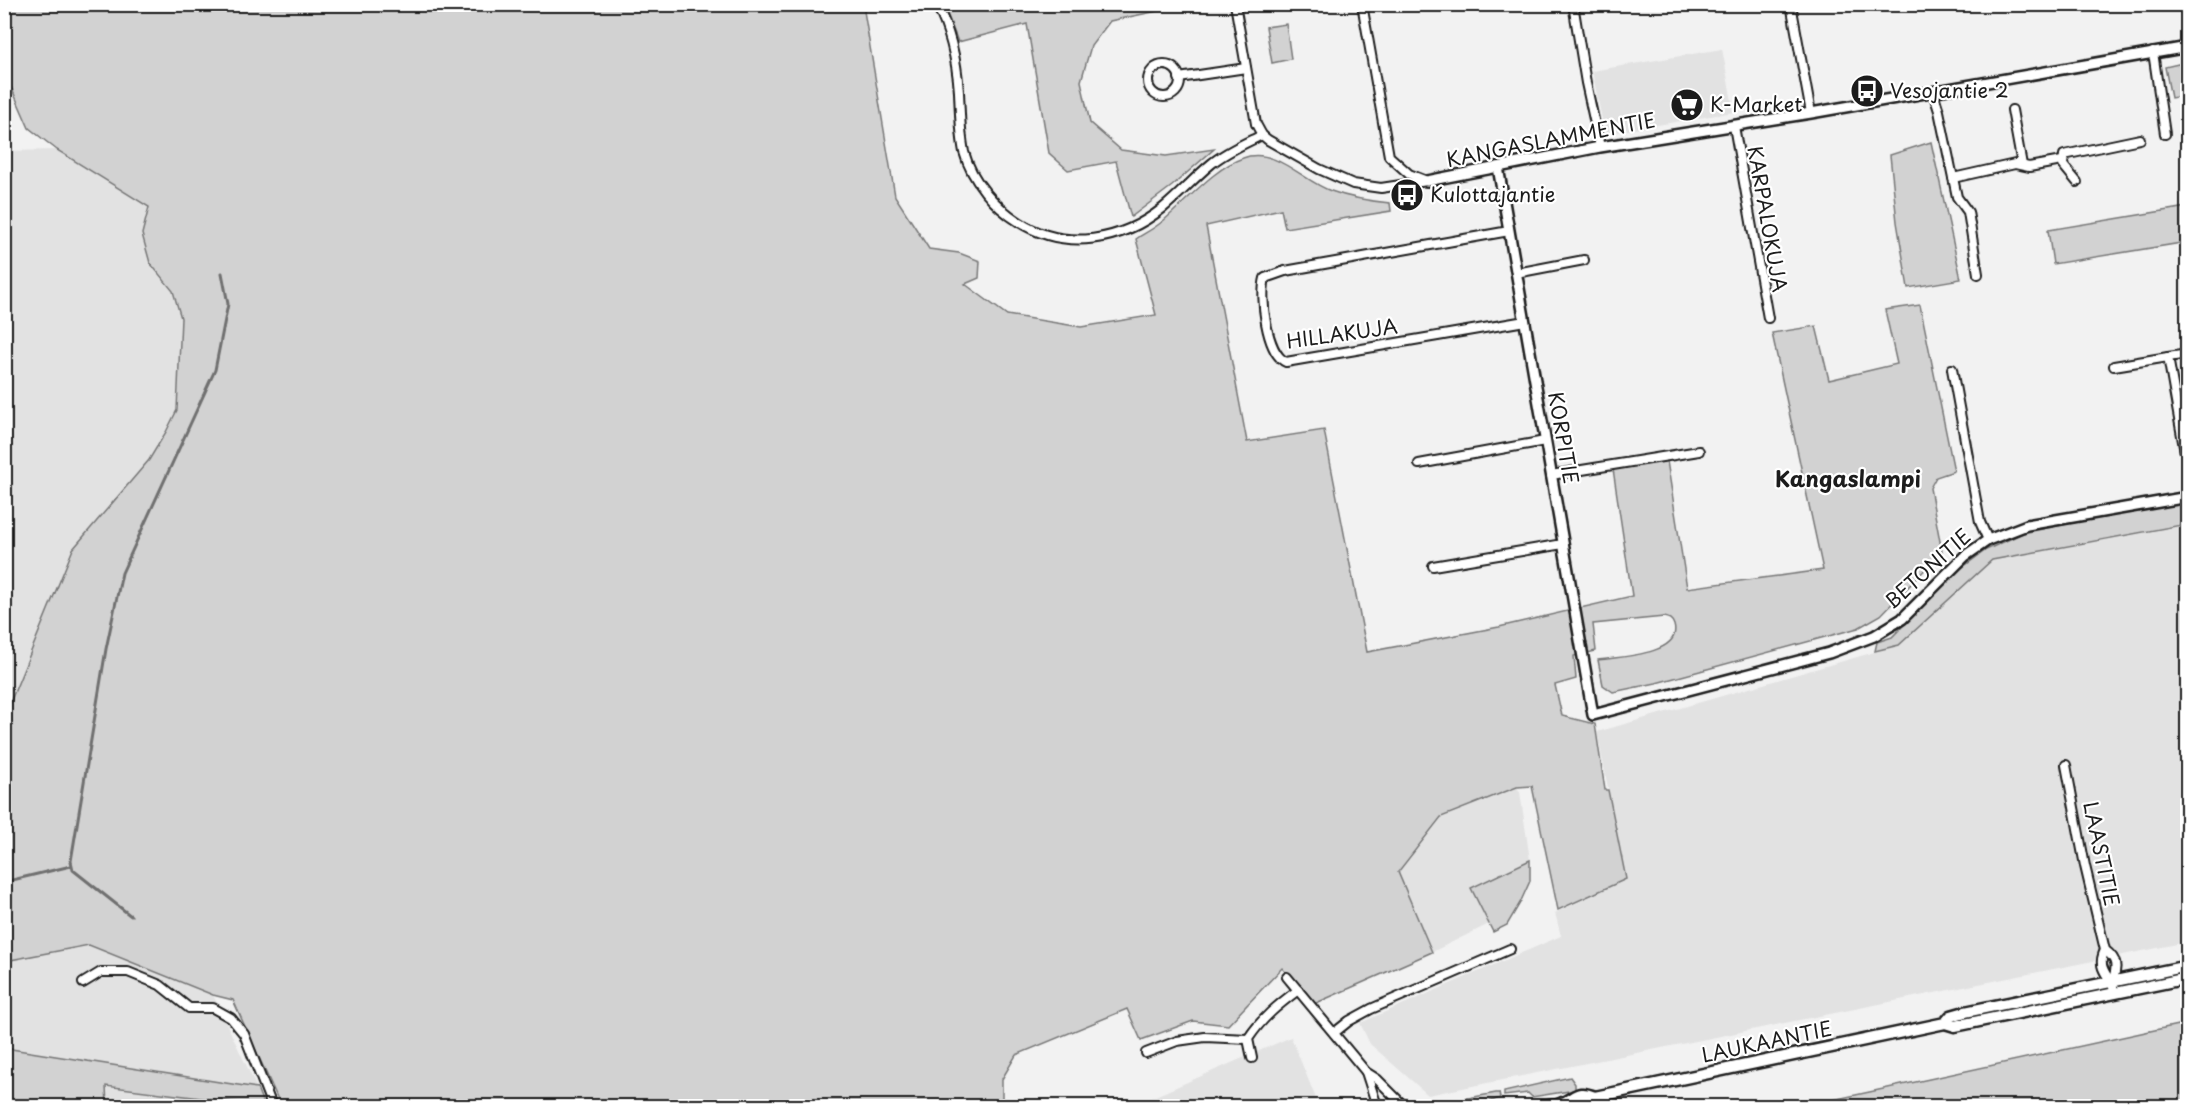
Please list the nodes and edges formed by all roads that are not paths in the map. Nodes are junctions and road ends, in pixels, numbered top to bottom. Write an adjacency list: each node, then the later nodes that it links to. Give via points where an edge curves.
1 (936, 4): 15 (street, via 954,51 965,153 987,195 1030,229 1071,240 1119,234 1163,208 1231,149)
2 (1236, 4): 8 (street)
3 (1362, 4): 22 (street, via 1389,156 1409,174)
4 (1573, 4): 17 (street)
5 (1791, 4): 12 (street)
6 (2187, 47): 7 (street, KANGASLAMMENTIE)
7 (2153, 52): 10 (street, KANGASLAMMENTIE); 14 (street)
8 (1246, 68): 9 (street); 15 (street)
9 (1179, 78): 9 (street, via 1171,67 1157,67 1150,74 1149,87 1156,95 1171,96 1178,88)
10 (1932, 92): 12 (street, KANGASLAMMENTIE); 21 (street)
11 (2012, 110): 19 (street)
12 (1811, 113): 13 (street, KANGASLAMMENTIE)
13 (1734, 126): 17 (street, KANGASLAMMENTIE); 28 (street, KARPALOKUJA)
14 (2165, 134)
15 (1262, 135): 22 (street, KANGASLAMMENTIE, via 1353,184 1381,188)
16 (2140, 139): 18 (street, via 2068,153)
17 (1600, 147): 20 (street, KANGASLAMMENTIE)
18 (2062, 161): 19 (street); 23 (street)
19 (2022, 165): 21 (street)
20 (1498, 168): 22 (street, KANGASLAMMENTIE); 24 (street, KORPITIE)
21 (1953, 178): 27 (street, via 1957,197 1968,212)
22 (1427, 181)
23 (2077, 182)
24 (1509, 231): 26 (street, KORPITIE); 29 (street, HILLAKUJA, via 1285,271 1265,278 1262,290 1270,339 1279,359 1286,362)
25 (1584, 260): 26 (street)
26 (1516, 273): 29 (street, KORPITIE)
27 (1978, 274)
28 (1768, 318)
29 (1525, 321): 34 (street, KORPITIE)
30 (2187, 354): 31 (street)
31 (2168, 357): 32 (street); 37 (street)
32 (2114, 366)
33 (1952, 369): 40 (street, via 1980,522)
34 (1545, 441): 36 (street); 38 (street, KORPITIE)
35 (1699, 451): 38 (street)
36 (1419, 464)
37 (2187, 470)
38 (1551, 475): 41 (street, KORPITIE)
39 (2187, 497): 40 (street, BETONITIE, via 2027,525)
40 (1988, 540): 43 (street, BETONITIE, via 1965,556 1902,619 1874,636 1829,653)
41 (1563, 544): 42 (street); 43 (street, KORPITIE)
42 (1433, 566)
43 (1593, 715)
44 (2066, 765): 46 (street, LAASTITIE)
45 (1509, 949): 55 (street, via 1371,1009)
46 (2105, 950): 50 (street, LAASTITIE, via 2102,967); 50 (street, LAASTITIE, via 2116,964)
47 (2187, 966): 50 (main road, LAUKAANTIE)
48 (1287, 977): 52 (street)
49 (2187, 978): 53 (main road, LAUKAANTIE)
50 (2112, 981): 53 (street, LAASTITIE); 54 (main road, LAUKAANTIE, via 1965,1012 1951,1016)
51 (83, 983): 61 (street, via 101,972 128,972 160,985 189,1008 213,1008 231,1018 244,1034)
52 (1298, 990): 55 (street); 56 (street, via 1267,1014)
53 (2115, 993): 54 (main road, LAUKAANTIE, via 1955,1026)
54 (1946, 1023): 64 (main road, LAUKAANTIE, via 1595,1096 1572,1096)
55 (1334, 1033): 59 (street)
56 (1248, 1039): 57 (street, via 1205,1037); 58 (street)
57 (1146, 1053)
58 (1252, 1058)
59 (1366, 1072): 60 (street); 62 (street)
60 (1405, 1106): 63 (main road)
61 (272, 1107)
62 (1377, 1107)
63 (1390, 1107)
64 (1549, 1107)

